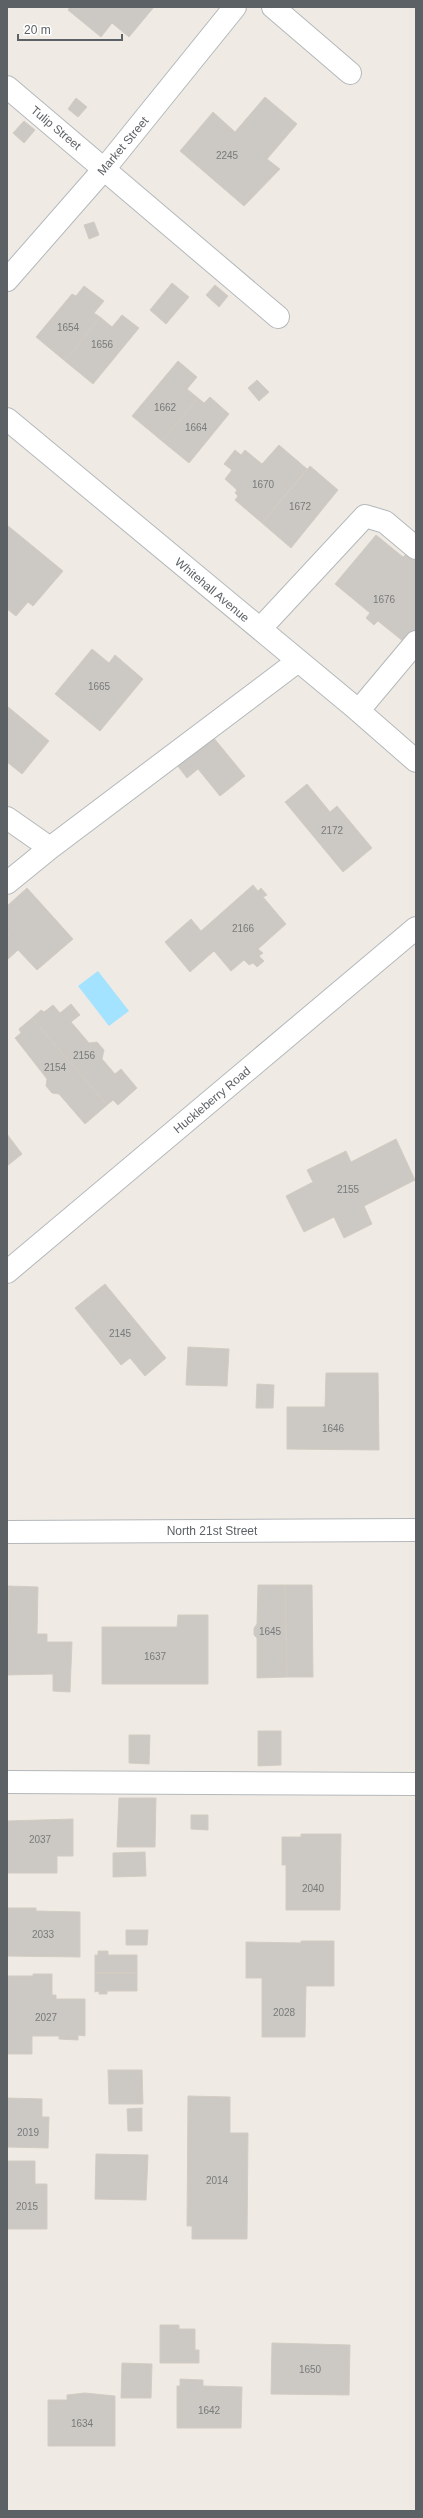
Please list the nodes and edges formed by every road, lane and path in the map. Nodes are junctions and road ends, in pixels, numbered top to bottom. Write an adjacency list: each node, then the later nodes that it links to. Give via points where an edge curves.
1 (235, 7): 5 (street, Market Street)
2 (273, 7): 3 (street)
3 (350, 73)
4 (7, 87): 5 (street, Tulip Street)
5 (105, 168): 6 (street, Market Street); 7 (street, Tulip Street)
6 (7, 280)
7 (278, 317)
8 (7, 419): 10 (street, Whitehall Avenue)
9 (416, 548): 10 (street, via 385,522 365,516)
10 (260, 629): 12 (street, Whitehall Avenue)
11 (416, 642): 13 (street)
12 (298, 661): 13 (street, Whitehall Avenue); 16 (street)
13 (359, 710): 14 (street, Whitehall Avenue)
14 (416, 761)
15 (7, 818): 16 (street)
16 (50, 848): 17 (street)
17 (7, 883)
18 (416, 928): 19 (street, Huckleberry Road)
19 (7, 1272)
20 (416, 1530): 21 (street, North 21st Street)
21 (7, 1532)
22 (7, 1782): 23 (street)
23 (416, 1784)

